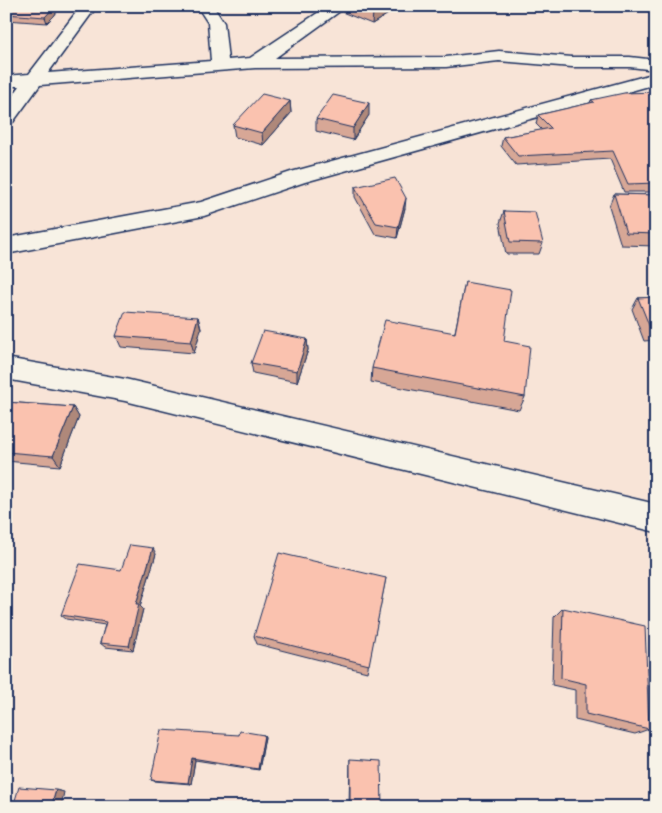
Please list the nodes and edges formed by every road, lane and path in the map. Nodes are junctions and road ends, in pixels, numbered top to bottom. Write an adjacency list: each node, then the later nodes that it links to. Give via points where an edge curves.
1 (89, 6): 8 (street)
2 (205, 6): 6 (street, via 216,23)
3 (339, 6): 4 (street)
4 (255, 63): 5 (street, via 446,62 498,56); 6 (street)
5 (656, 65)
6 (220, 67): 8 (street)
7 (656, 78): 11 (street, via 298,177 204,209)
8 (34, 80): 9 (street); 10 (street)
9 (6, 81)
10 (6, 118)
11 (6, 246)
12 (6, 368): 13 (street, via 125,390)
13 (656, 518)

